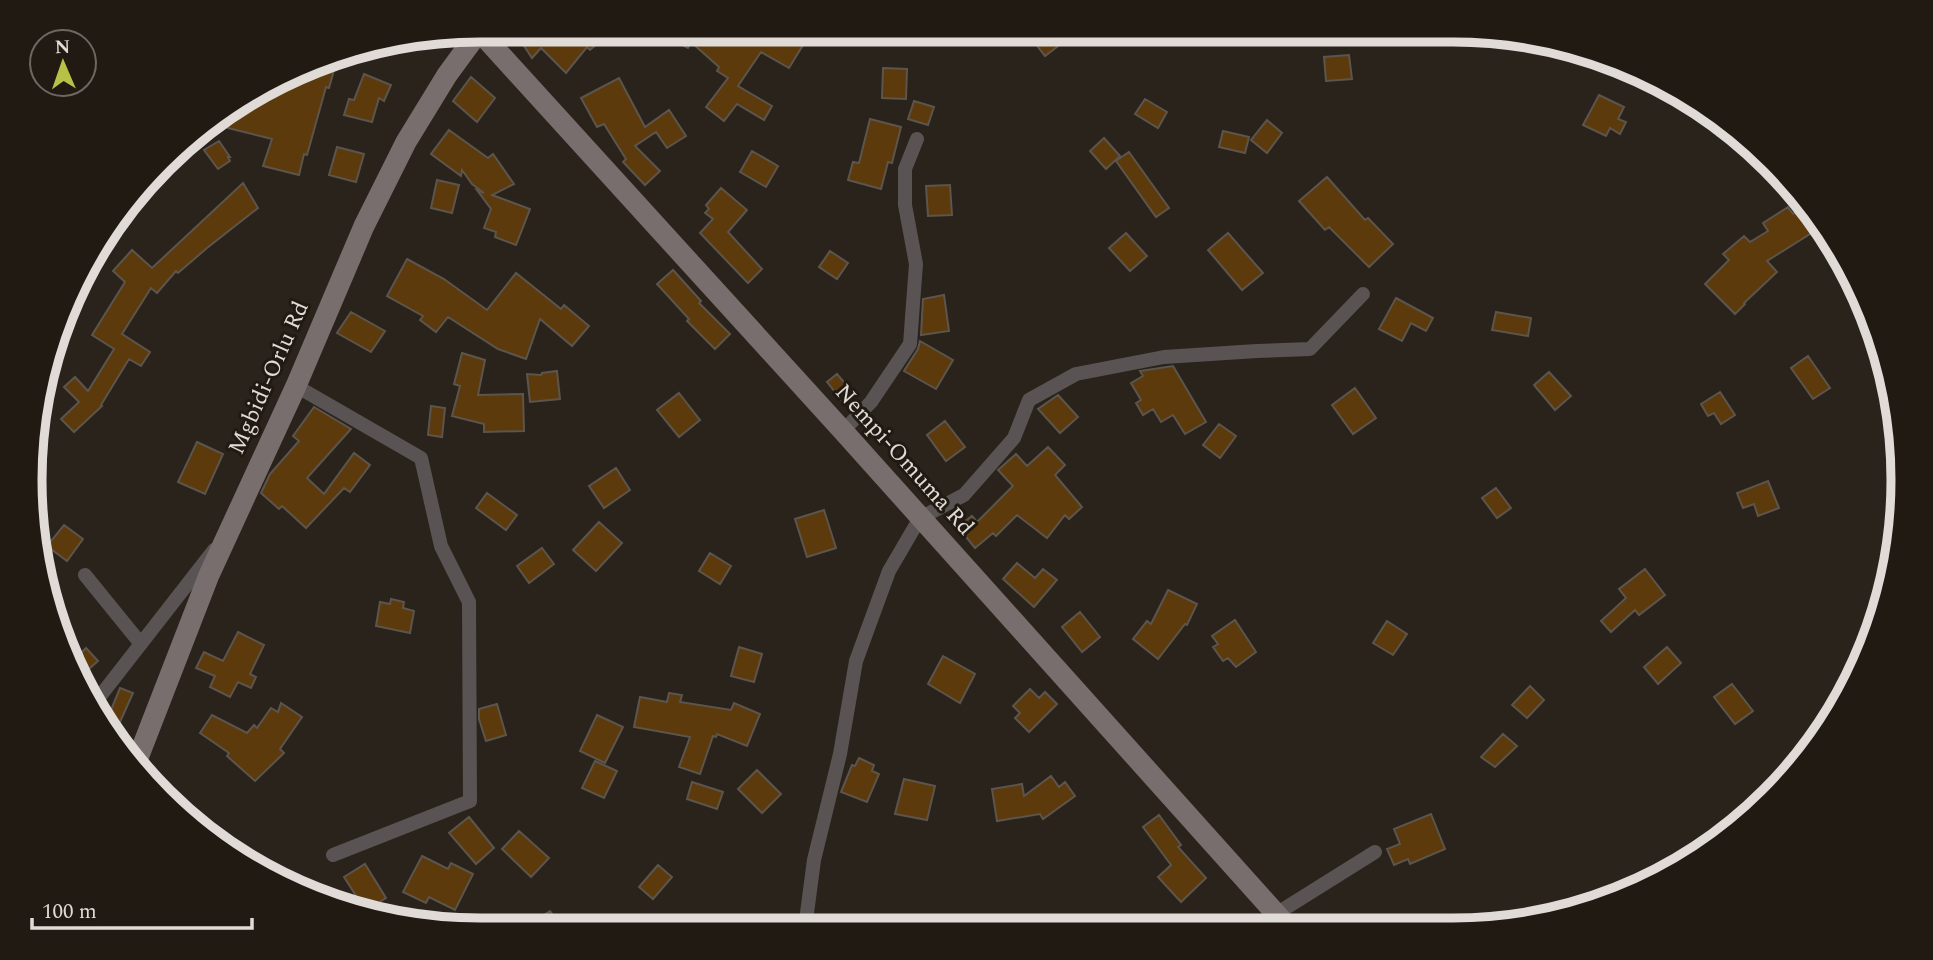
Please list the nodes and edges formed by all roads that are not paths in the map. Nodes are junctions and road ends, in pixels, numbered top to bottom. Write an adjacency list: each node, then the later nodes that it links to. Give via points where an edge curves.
1 (471, 42): 5 (street, Mgbidi-Orlu Rd, via 406,142 364,226)
2 (491, 42): 6 (street, Nempi-Omuma Rd)
3 (917, 139): 6 (street, via 905,169 905,205 916,264 910,344 871,402)
4 (1363, 294): 7 (street, via 1310,349 1164,357 1076,374 1028,400 1014,438 964,495)
5 (296, 386): 8 (street, Mgbidi-Orlu Rd); 14 (street, via 421,458 441,546 469,602 470,801)
6 (843, 431): 7 (street, Nempi-Omuma Rd)
7 (920, 517): 15 (street, via 889,571 856,661); 16 (street, Nempi-Omuma Rd)
8 (229, 530): 10 (street); 12 (street, Mgbidi-Orlu Rd)
9 (85, 575): 10 (street)
10 (141, 644): 11 (street)
11 (100, 697)
12 (139, 755)
13 (1375, 852): 17 (street)
14 (333, 855)
15 (806, 918)
16 (1280, 918)
17 (1285, 918)

